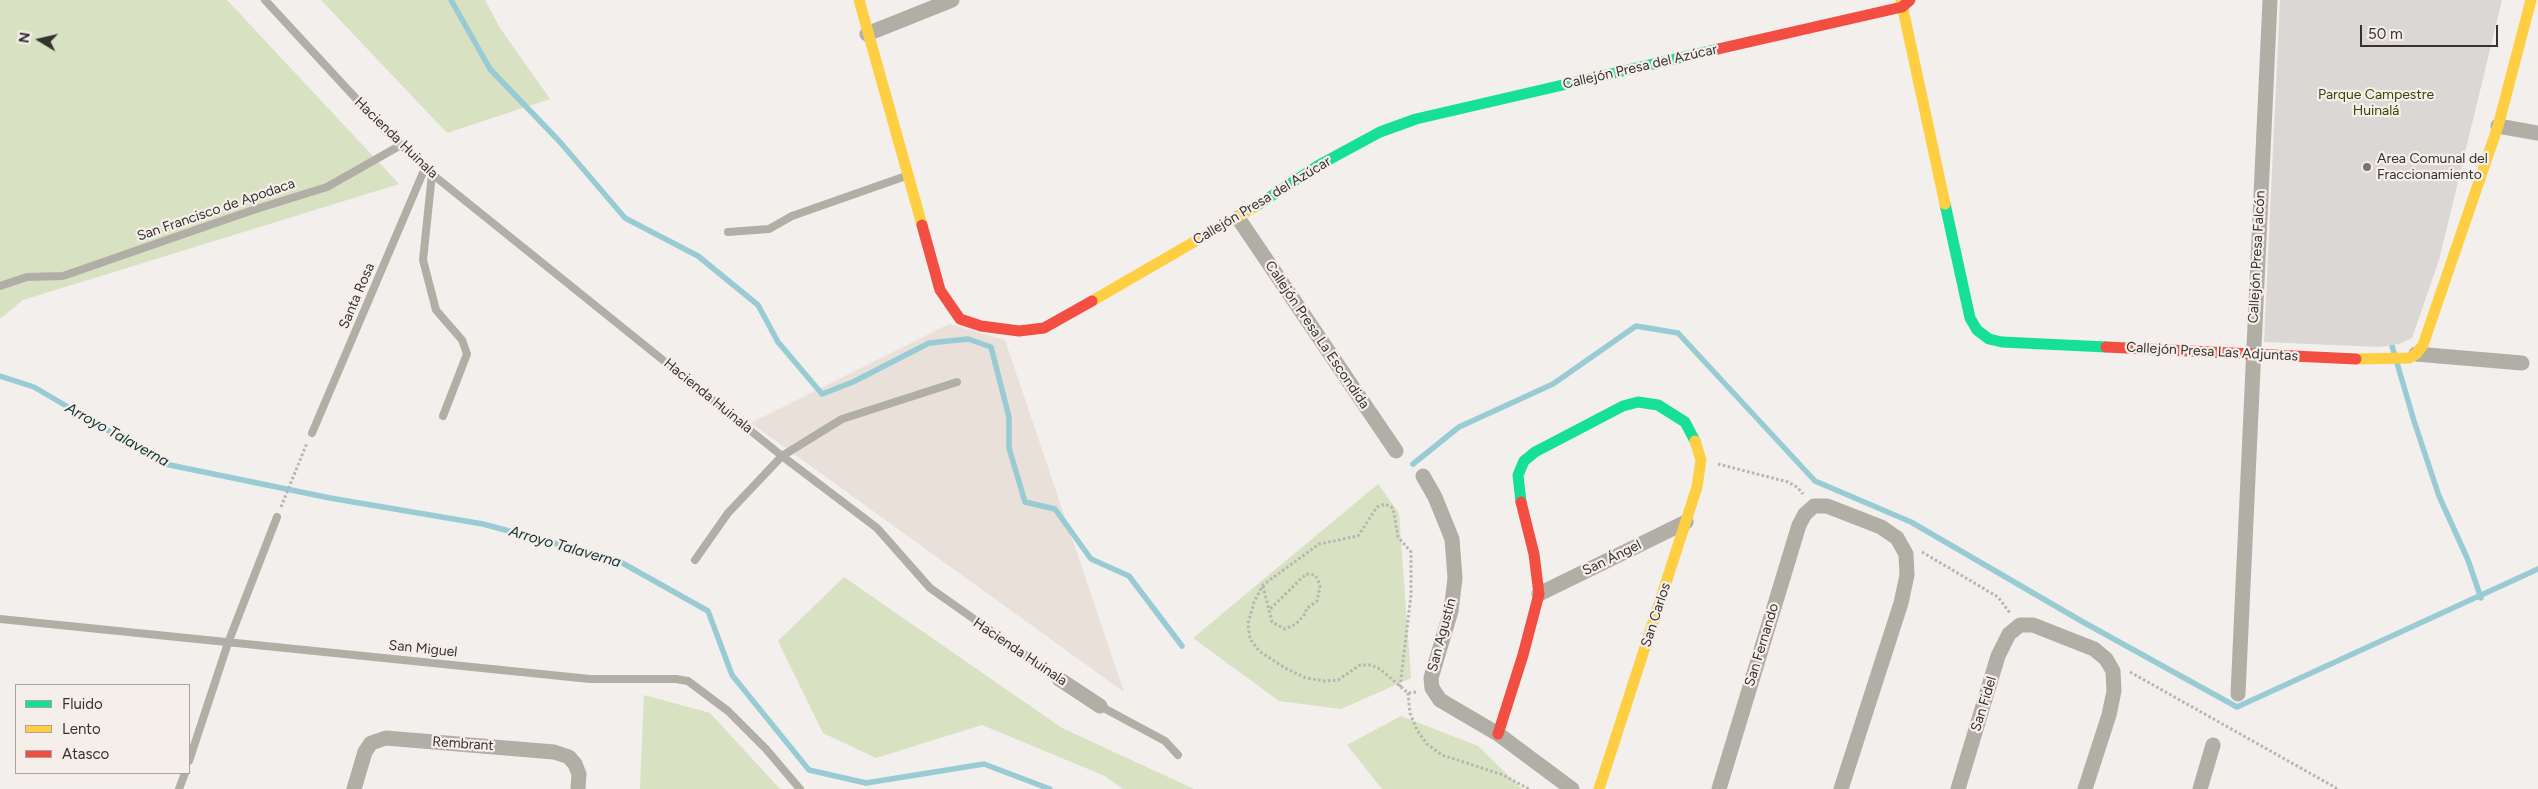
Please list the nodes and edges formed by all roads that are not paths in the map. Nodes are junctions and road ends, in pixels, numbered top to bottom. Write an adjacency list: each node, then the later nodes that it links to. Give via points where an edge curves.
1 (265, 0): 10 (lane, Hacienda Huinala)
2 (859, 0): 7 (street, Callejón Presa del Azúcar)
3 (952, 0): 7 (street)
4 (2270, 0): 17 (street, Callejón Presa Falcón)
5 (2531, 0): 8 (street)
6 (1904, 2): 14 (street, Callejón Presa del Azúcar, via 1416,119 1380,132 1319,165); 17 (street, Callejón Presa Las Adjuntas, via 1965,298 1970,318 1978,330 1989,339 2002,342)
7 (867, 34): 13 (street, Callejón Presa del Azúcar)
8 (2498, 126): 9 (street); 18 (street, via 2423,345)
9 (2538, 134)
10 (401, 145): 11 (lane); 16 (lane, San Francisco de Apodaca, via 327,187 63,276 27,277)
11 (425, 168): 12 (lane, Hacienda Huinala); 22 (lane, Santa Rosa)
12 (432, 174): 21 (lane, via 423,260 436,310 462,340 467,354); 24 (lane, Hacienda Huinala)
13 (908, 176): 14 (street, Callejón Presa del Azúcar, via 940,290 960,319 1001,330 1044,328); 15 (lane, via 792,216 769,229)
14 (1238, 218): 23 (street, Callejón Presa La Escondida)
15 (728, 232)
16 (0, 286)
17 (2253, 353): 18 (street, Callejón Presa Las Adjuntas, via 2386,360 2410,358); 33 (street, Callejón Presa Falcón)
18 (2416, 354): 19 (street)
19 (2522, 363)
20 (957, 382): 24 (lane, via 842,419)
21 (443, 416)
22 (312, 433)
23 (1396, 451)
24 (782, 456): 28 (lane, via 728,513); 32 (lane, Hacienda Huinala, via 877,528 930,588)
25 (1423, 476): 35 (street, San Agustín, via 1452,539 1455,578 1451,611 1431,678 1432,688 1440,700)
26 (277, 517): 31 (lane)
27 (1686, 522): 29 (street, San Ángel); 29 (street, San Carlos, via 1701,460 1695,440 1685,422 1658,406 1638,402 1623,406 1535,452 1524,461 1518,475 1518,490 1534,554); 45 (street, San Carlos)
28 (696, 560)
29 (1539, 594): 35 (street)
30 (0, 619): 31 (lane, San Miguel)
31 (228, 643): 38 (lane); 43 (lane, San Miguel, via 590,679 641,677 688,681 728,711)
32 (1059, 679): 34 (street, Hacienda Huinala)
33 (2238, 694)
34 (1100, 706): 37 (lane, Hacienda Huinala, via 1165,741)
35 (1498, 734): 44 (street, San Agustín)
36 (2213, 745): 50 (street)
37 (1178, 755)
38 (190, 758)
39 (185, 774): 40 (lane)
40 (180, 789)
41 (354, 789): 42 (street, Rembrant, via 365,752 371,743 386,738 554,752 569,757 575,764 579,774)
42 (578, 789)
43 (800, 789)
44 (1572, 789)
45 (1599, 789)
46 (1719, 789): 47 (street, San Fernando, via 1794,540 1805,514 1814,506 1827,506 1881,527 1897,538 1906,554 1907,575 1903,593)
47 (1841, 789)
48 (1958, 789): 49 (street, San Fidel, via 1998,656 2009,634 2020,625 2033,625 2094,649 2110,665 2114,691)
49 (2085, 789)
50 (2200, 789)

